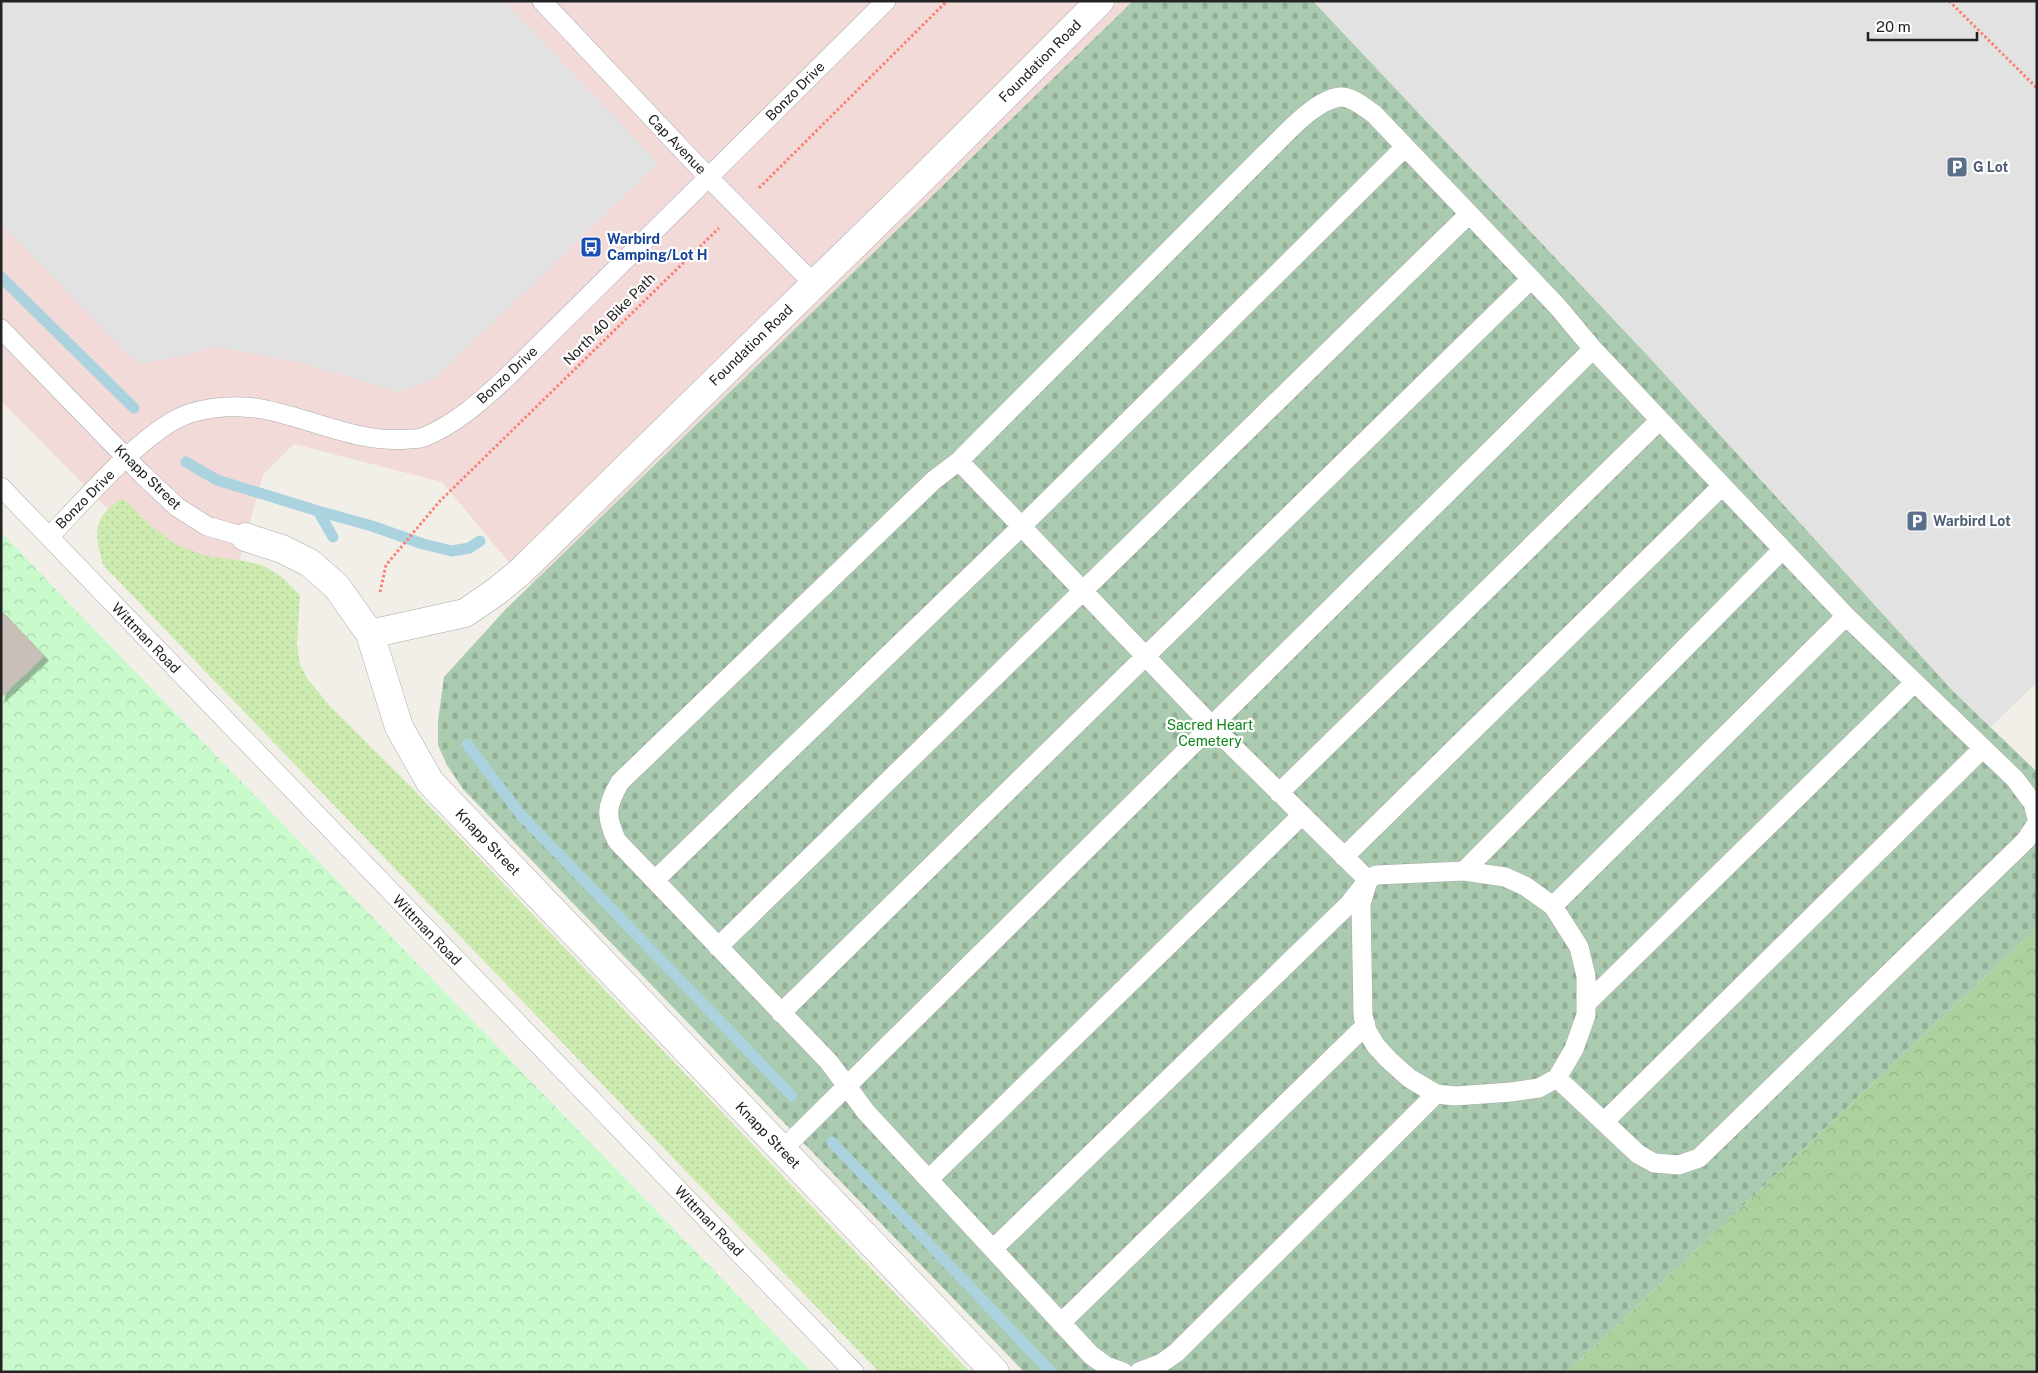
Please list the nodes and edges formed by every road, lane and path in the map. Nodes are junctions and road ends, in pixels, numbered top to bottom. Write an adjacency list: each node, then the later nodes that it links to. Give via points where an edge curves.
1 (542, 1): 8 (lane, Cap Avenue)
2 (886, 1): 8 (lane, Bonzo Drive)
3 (948, 1): 9 (path, North 40 Bike Path)
4 (1100, 1): 12 (street, Foundation Road)
5 (1949, 1): 6 (path)
6 (2037, 88)
7 (1405, 147): 10 (lane); 17 (lane, via 1359,103 1342,97 1325,101 1266,153); 20 (lane)
8 (708, 177): 9 (lane, Cap Avenue); 16 (lane, Bonzo Drive, via 506,378 464,416 422,438 390,441 261,409 224,406 189,413 157,431)
9 (739, 208): 12 (lane, Cap Avenue); 24 (path, North 40 Bike Path, via 440,501)
10 (1469, 214): 11 (lane); 25 (lane)
11 (1531, 279): 14 (lane); 28 (lane)
12 (814, 284): 27 (street, Foundation Road, via 497,592 464,613)
13 (1, 329): 16 (lane, Knapp Street)
14 (1593, 349): 15 (lane); 30 (lane)
15 (1660, 420): 18 (lane); 32 (lane)
16 (127, 458): 21 (lane, Bonzo Drive); 22 (lane, Knapp Street, via 177,507 207,526)
17 (958, 461): 20 (lane); 37 (lane, via 934,480 620,782 608,811 610,827 617,841)
18 (1722, 486): 23 (lane); 35 (lane)
19 (1, 487): 21 (lane, Wittman Road)
20 (1022, 526): 25 (lane); 37 (lane)
21 (49, 536): 52 (lane, Wittman Road)
22 (246, 537): 27 (street, Knapp Street, via 310,563 336,587)
23 (1782, 550): 26 (lane); 36 (lane)
24 (398, 551)
25 (1083, 590): 28 (lane); 40 (lane)
26 (1846, 616): 29 (lane); 39 (lane)
27 (370, 634): 48 (street, Knapp Street, via 399,727 430,782)
28 (1146, 656): 30 (lane); 42 (lane)
29 (1914, 683): 31 (lane); 41 (lane)
30 (1212, 726): 32 (lane); 45 (lane)
31 (1983, 748): 34 (lane, via 2015,779 2033,803); 47 (lane)
32 (1279, 793): 33 (lane)
33 (1302, 815): 35 (lane); 49 (lane)
34 (2037, 821): 47 (lane, via 2026,840 1699,1158 1679,1165 1654,1164 1638,1154)
35 (1344, 857): 38 (lane)
36 (1464, 871): 38 (lane, via 1376,875); 39 (lane, via 1505,877 1525,886)
37 (655, 880): 40 (lane)
38 (1368, 880): 43 (lane, via 1361,904 1363,1016); 50 (lane, via 1349,904)
39 (1553, 906): 41 (lane, via 1579,946 1586,976)
40 (718, 947): 42 (lane)
41 (1586, 1004): 44 (lane, via 1586,1015 1574,1049)
42 (782, 1013): 45 (lane, via 829,1062)
43 (1366, 1025): 46 (lane, via 1376,1046 1389,1060 1409,1078); 51 (lane)
44 (1557, 1078): 46 (lane, via 1539,1088 1511,1092 1455,1096); 47 (lane)
45 (847, 1086): 48 (lane); 49 (lane, via 866,1112)
46 (1436, 1094): 55 (lane, via 1176,1353 1160,1364)
47 (1604, 1122)
48 (782, 1150): 53 (street, Knapp Street)
49 (929, 1180): 50 (lane)
50 (994, 1250): 51 (lane)
51 (1061, 1322): 54 (lane, via 1091,1354 1106,1366)
52 (854, 1372)
53 (995, 1372)
54 (1123, 1372)
55 (1138, 1372)

